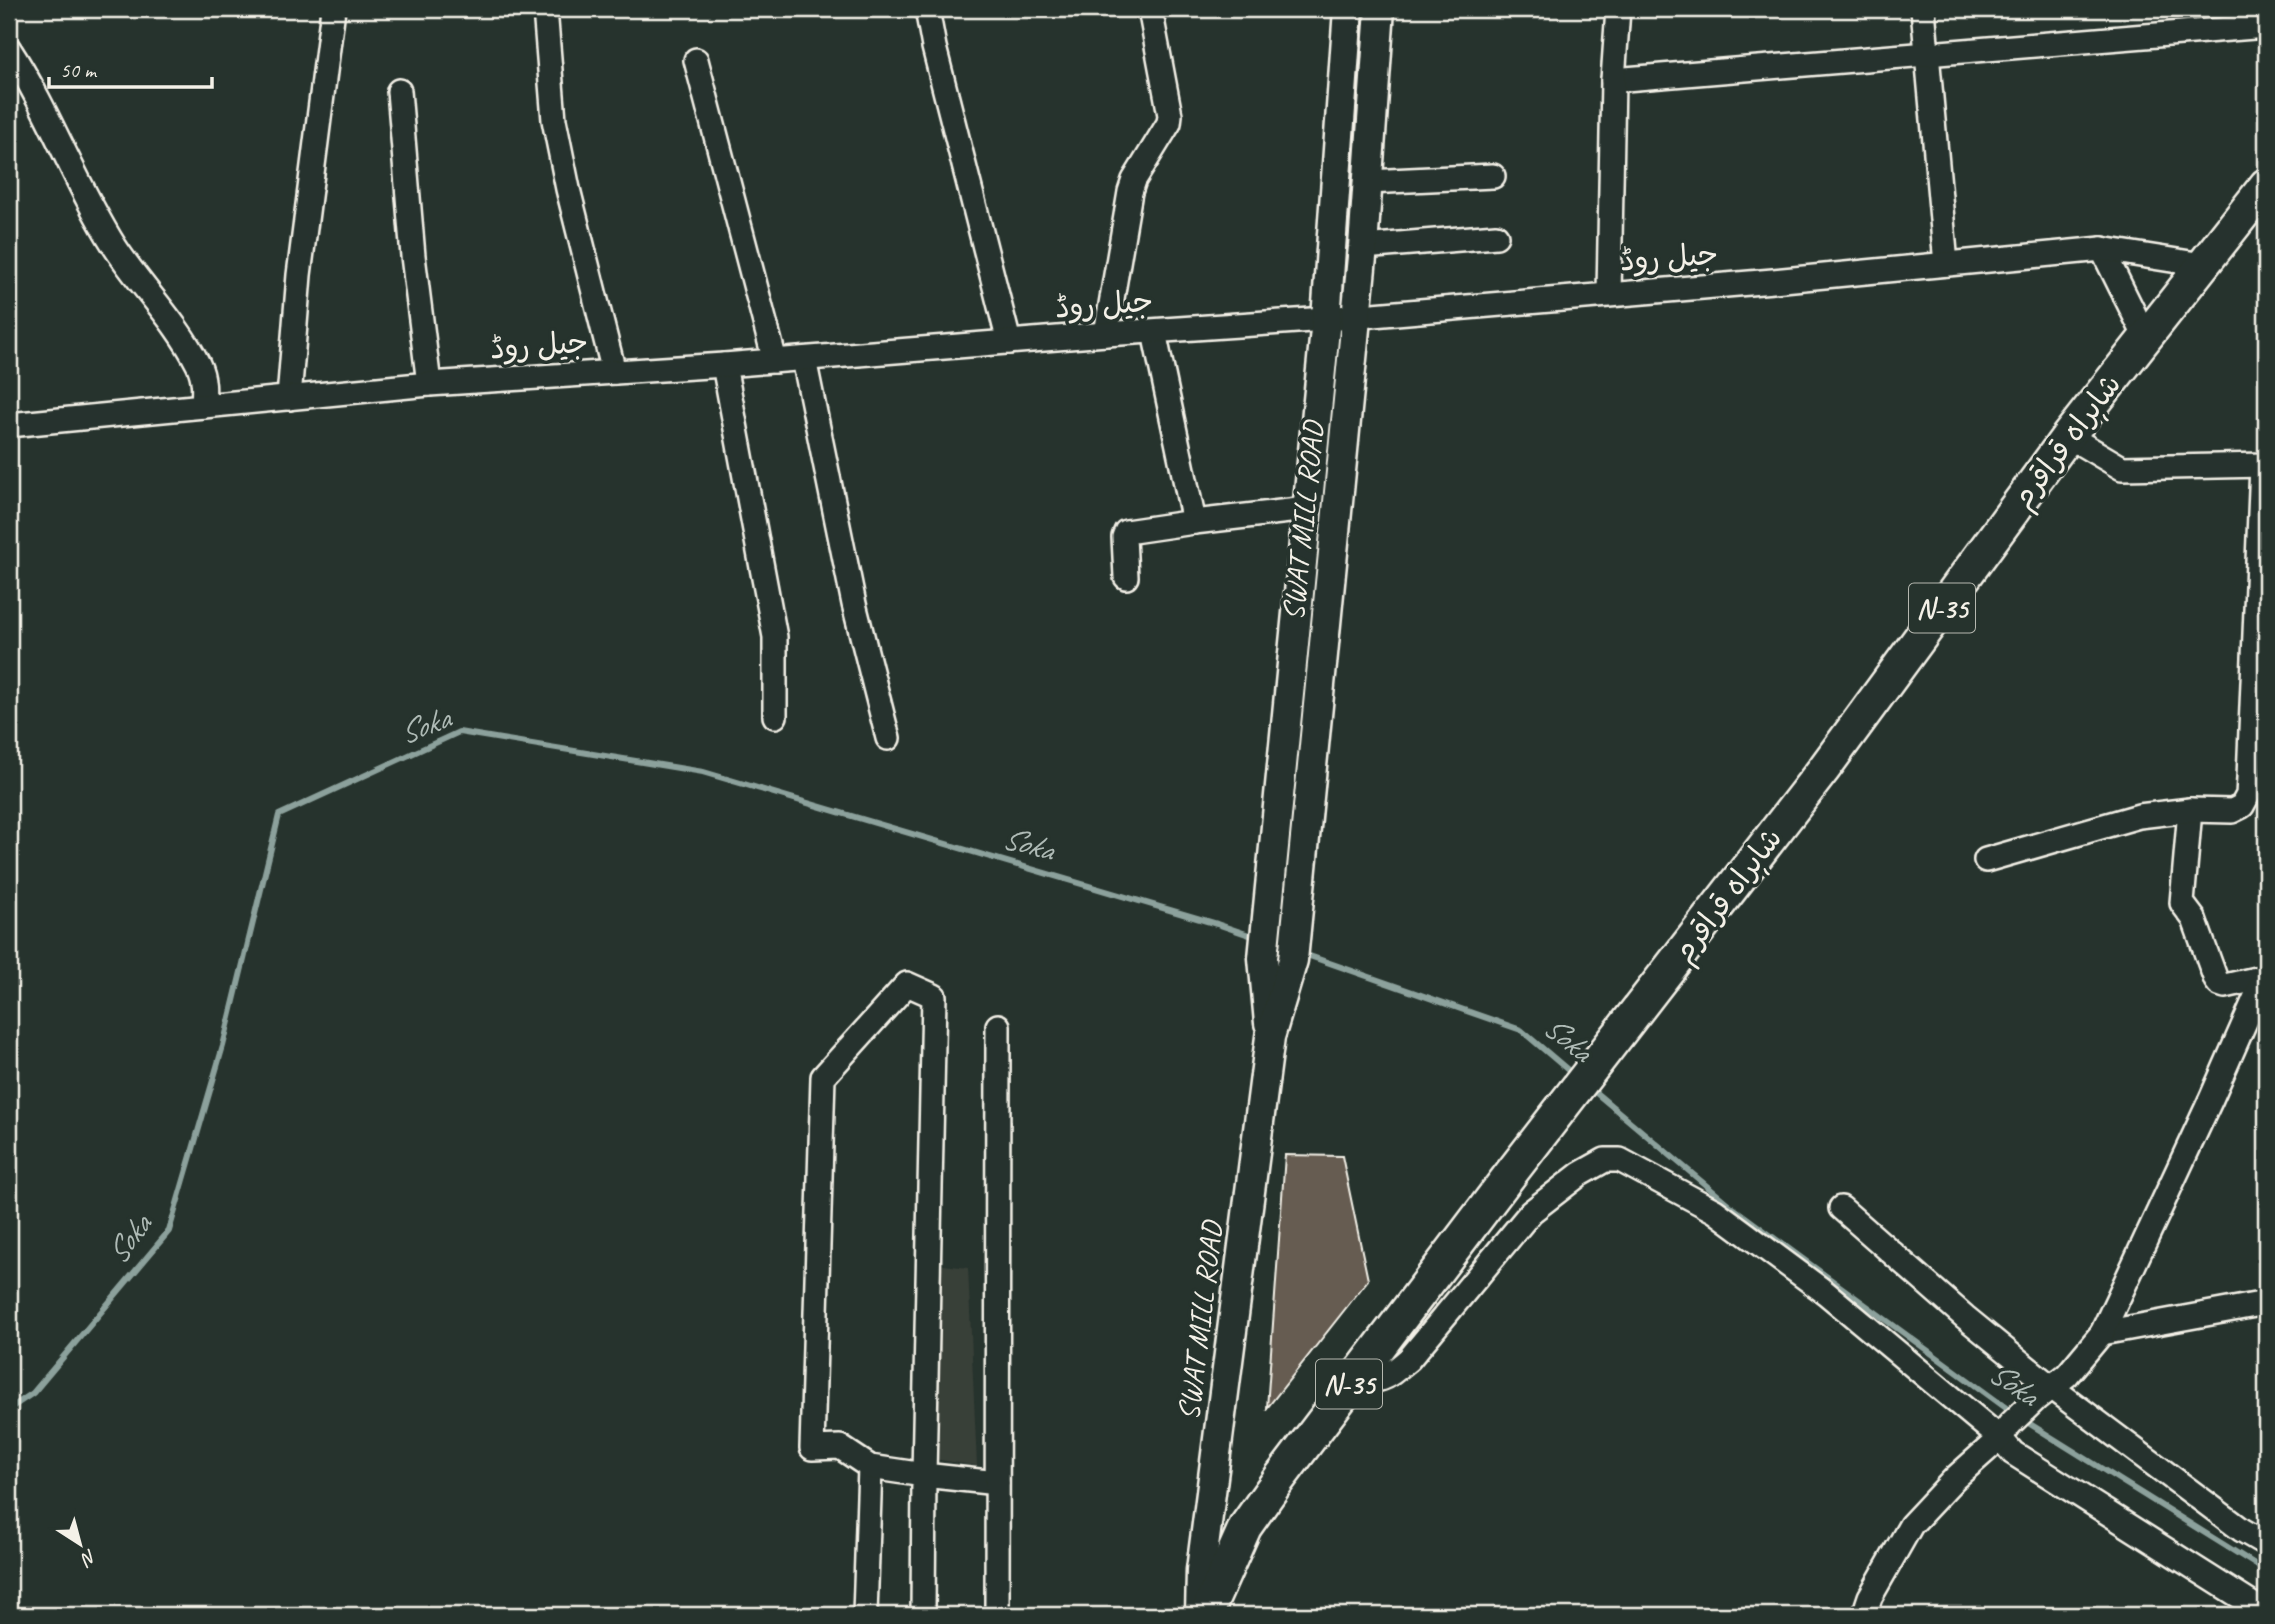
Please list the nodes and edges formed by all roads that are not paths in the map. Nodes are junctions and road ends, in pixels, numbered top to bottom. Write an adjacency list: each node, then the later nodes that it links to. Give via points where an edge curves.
1 (333, 9): 35 (street, via 299,275)
2 (545, 9): 33 (street, via 554,120)
3 (927, 9): 29 (street)
4 (1150, 9): 27 (street, via 1169,123 1130,192)
5 (1348, 9): 25 (main road, SWAT MILL ROAD)
6 (1380, 9): 16 (main road, SWAT MILL ROAD)
7 (1618, 9): 13 (street)
8 (1923, 9): 11 (street)
9 (2266, 26): 11 (street)
10 (9, 49): 36 (street, via 115,246 200,367)
11 (1926, 55): 13 (street); 21 (street)
12 (696, 60): 31 (street)
13 (1613, 80): 23 (street)
14 (399, 91): 34 (street)
15 (1493, 176): 16 (street)
16 (1368, 182): 19 (main road, SWAT MILL ROAD)
17 (2266, 185): 22 (highway, شاہراہ قراقرم / N-35)
18 (1496, 236): 19 (street)
19 (1363, 247): 24 (main road, SWAT MILL ROAD)
20 (2102, 249): 21 (street, جیل روڈ); 22 (street, جیل روڈ); 28 (street)
21 (1946, 264): 23 (street, جیل روڈ)
22 (2203, 265): 28 (highway, شاہراہ قراقرم / N-35)
23 (1609, 294): 24 (street, جیل روڈ)
24 (1356, 317): 25 (street, جیل روڈ); 49 (main road, SWAT MILL ROAD, via 1293,960)
25 (1325, 319): 26 (street, جیل روڈ); 40 (main road, SWAT MILL ROAD)
26 (1154, 332): 27 (street, جیل روڈ); 41 (street)
27 (1106, 334): 29 (street, جیل روڈ)
28 (2146, 338): 38 (highway, شاہراہ قراقرم / N-35)
29 (1009, 342): 30 (street, جیل روڈ)
30 (804, 359): 31 (street, جیل روڈ); 44 (street, via 853,604)
31 (775, 362): 32 (street, جیل روڈ)
32 (724, 365): 33 (street, جیل روڈ); 43 (street, via 775,637)
33 (614, 372): 34 (street, جیل روڈ)
34 (429, 384): 35 (street, جیل روڈ)
35 (289, 398): 36 (street, جیل روڈ)
36 (203, 406): 37 (street, جیل روڈ)
37 (9, 425)
38 (2068, 436): 39 (street, via 2122,468); 53 (highway, شاہراہ قراقرم / N-35, via 1823,770)
39 (2264, 465): 45 (street, via 2248,795 2242,806 2232,811)
40 (1307, 509): 41 (street); 49 (main road, SWAT MILL ROAD, via 1263,958)
41 (1194, 522): 42 (street, via 1126,532)
42 (1126, 577)
43 (775, 716)
44 (888, 738)
45 (2190, 810): 46 (street, via 2139,816); 47 (street, via 2182,903 2194,919 2216,980 2225,986)
46 (1986, 860)
47 (2266, 975): 52 (street)
48 (998, 1027): 58 (street)
49 (1270, 1037): 64 (main road, SWAT MILL ROAD, via 1201,1570)
50 (1841, 1208): 54 (street)
51 (2266, 1303): 52 (street)
52 (2102, 1334): 54 (street)
53 (1353, 1379): 55 (street, via 1372,1383 1409,1359 1531,1212 1580,1174 1605,1160 1620,1160 1715,1211); 65 (highway, شاہراہ قراقرم / N-35, via 1245,1527)
54 (2045, 1393): 55 (street); 59 (street)
55 (2005, 1431): 60 (street, via 2013,1453); 66 (street, via 1904,1534)
56 (870, 1467): 57 (street); 57 (street, via 840,1447 812,1448 823,1077 906,985 934,996); 61 (street)
57 (924, 1475): 58 (street); 62 (street)
58 (997, 1483): 63 (street)
59 (2266, 1544)
60 (2266, 1613)
61 (864, 1615)
62 (923, 1615)
63 (997, 1615)
64 (1200, 1615)
65 (1206, 1615)
66 (1864, 1615)

